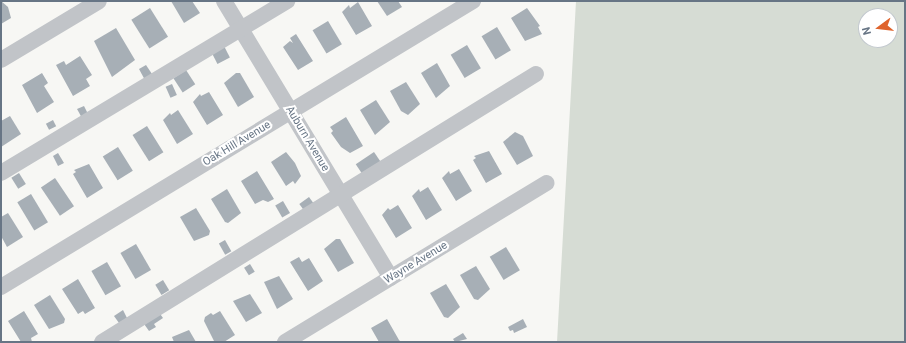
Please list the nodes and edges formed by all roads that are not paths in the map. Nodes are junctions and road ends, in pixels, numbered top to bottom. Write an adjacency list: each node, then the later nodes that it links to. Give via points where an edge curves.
1 (99, 1): 6 (street)
2 (224, 1): 5 (street, Auburn Avenue)
3 (286, 1): 5 (street)
4 (473, 1): 8 (street, Oak Hill Avenue)
5 (240, 29): 8 (street, Auburn Avenue); 9 (street)
6 (1, 60)
7 (536, 74): 11 (street)
8 (291, 112): 11 (street, Auburn Avenue); 13 (street, Oak Hill Avenue)
9 (1, 173)
10 (547, 183): 12 (street, Wayne Avenue)
11 (341, 194): 12 (street, Auburn Avenue); 14 (street)
12 (391, 278): 15 (street, Wayne Avenue)
13 (1, 287)
14 (102, 342)
15 (285, 342)

